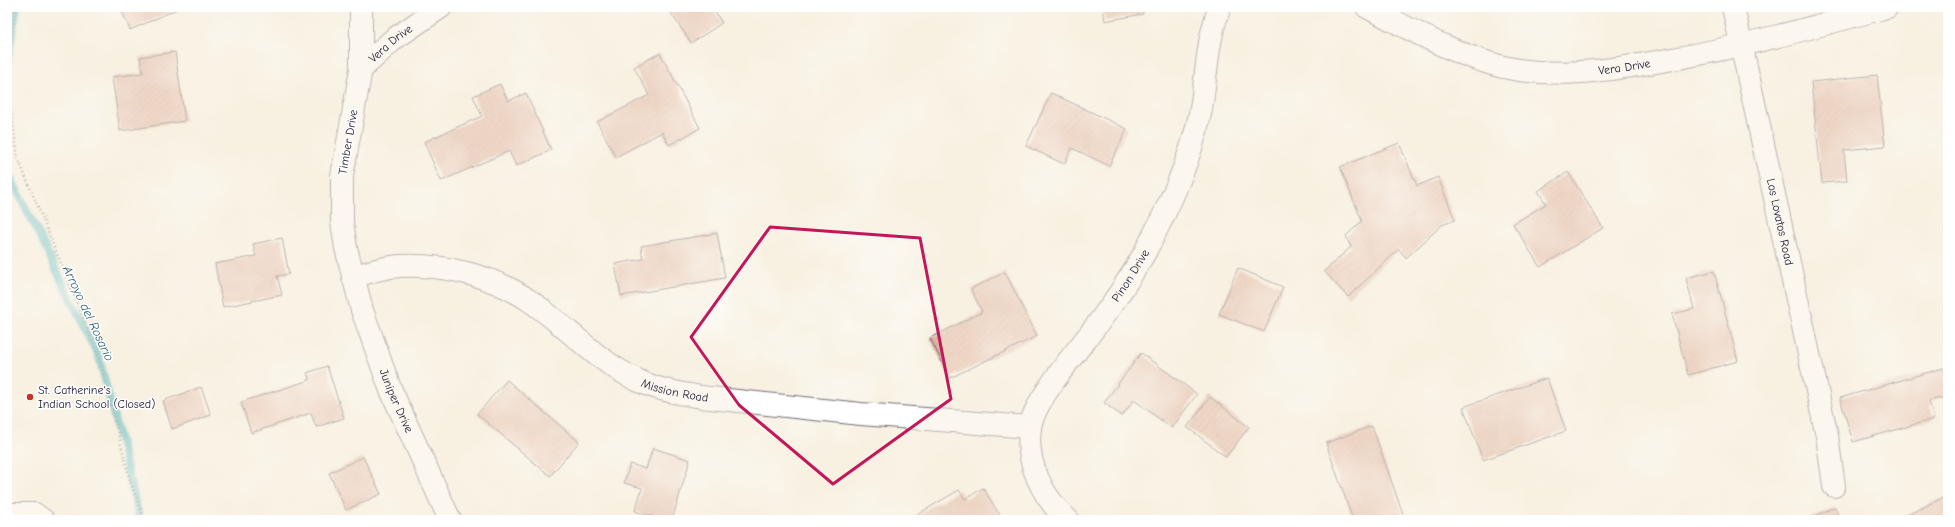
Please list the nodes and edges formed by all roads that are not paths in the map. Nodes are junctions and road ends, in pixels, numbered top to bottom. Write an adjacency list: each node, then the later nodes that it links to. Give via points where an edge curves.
1 (361, 7): 8 (street, Timber Drive)
2 (441, 7): 8 (street, Vera Drive, via 394,39)
3 (1220, 7): 10 (street, Pinon Drive, via 1211,38 1194,139 1157,229 1115,301 1046,392)
4 (1367, 7): 7 (street, Vera Drive, via 1476,58 1530,72 1605,70)
5 (1733, 7): 7 (street, Los Lovatos Road)
6 (1887, 7): 7 (street, Vera Drive)
7 (1741, 46): 11 (street, Los Lovatos Road, via 1827,436)
8 (361, 69): 9 (street, Timber Drive, via 342,176 342,222)
9 (353, 277): 10 (street, Mission Road, via 399,266 420,266 445,269 496,283 531,301 602,360 618,370 637,380 678,393 861,414); 14 (street, Juniper Drive, via 371,339 390,388)
10 (1030, 427): 15 (street, Pinon Drive, via 1031,458 1036,474 1052,503)
11 (1834, 486)
12 (7, 514): 13 (street, via 35,514)
13 (43, 520)
14 (450, 520)
15 (1068, 520)

